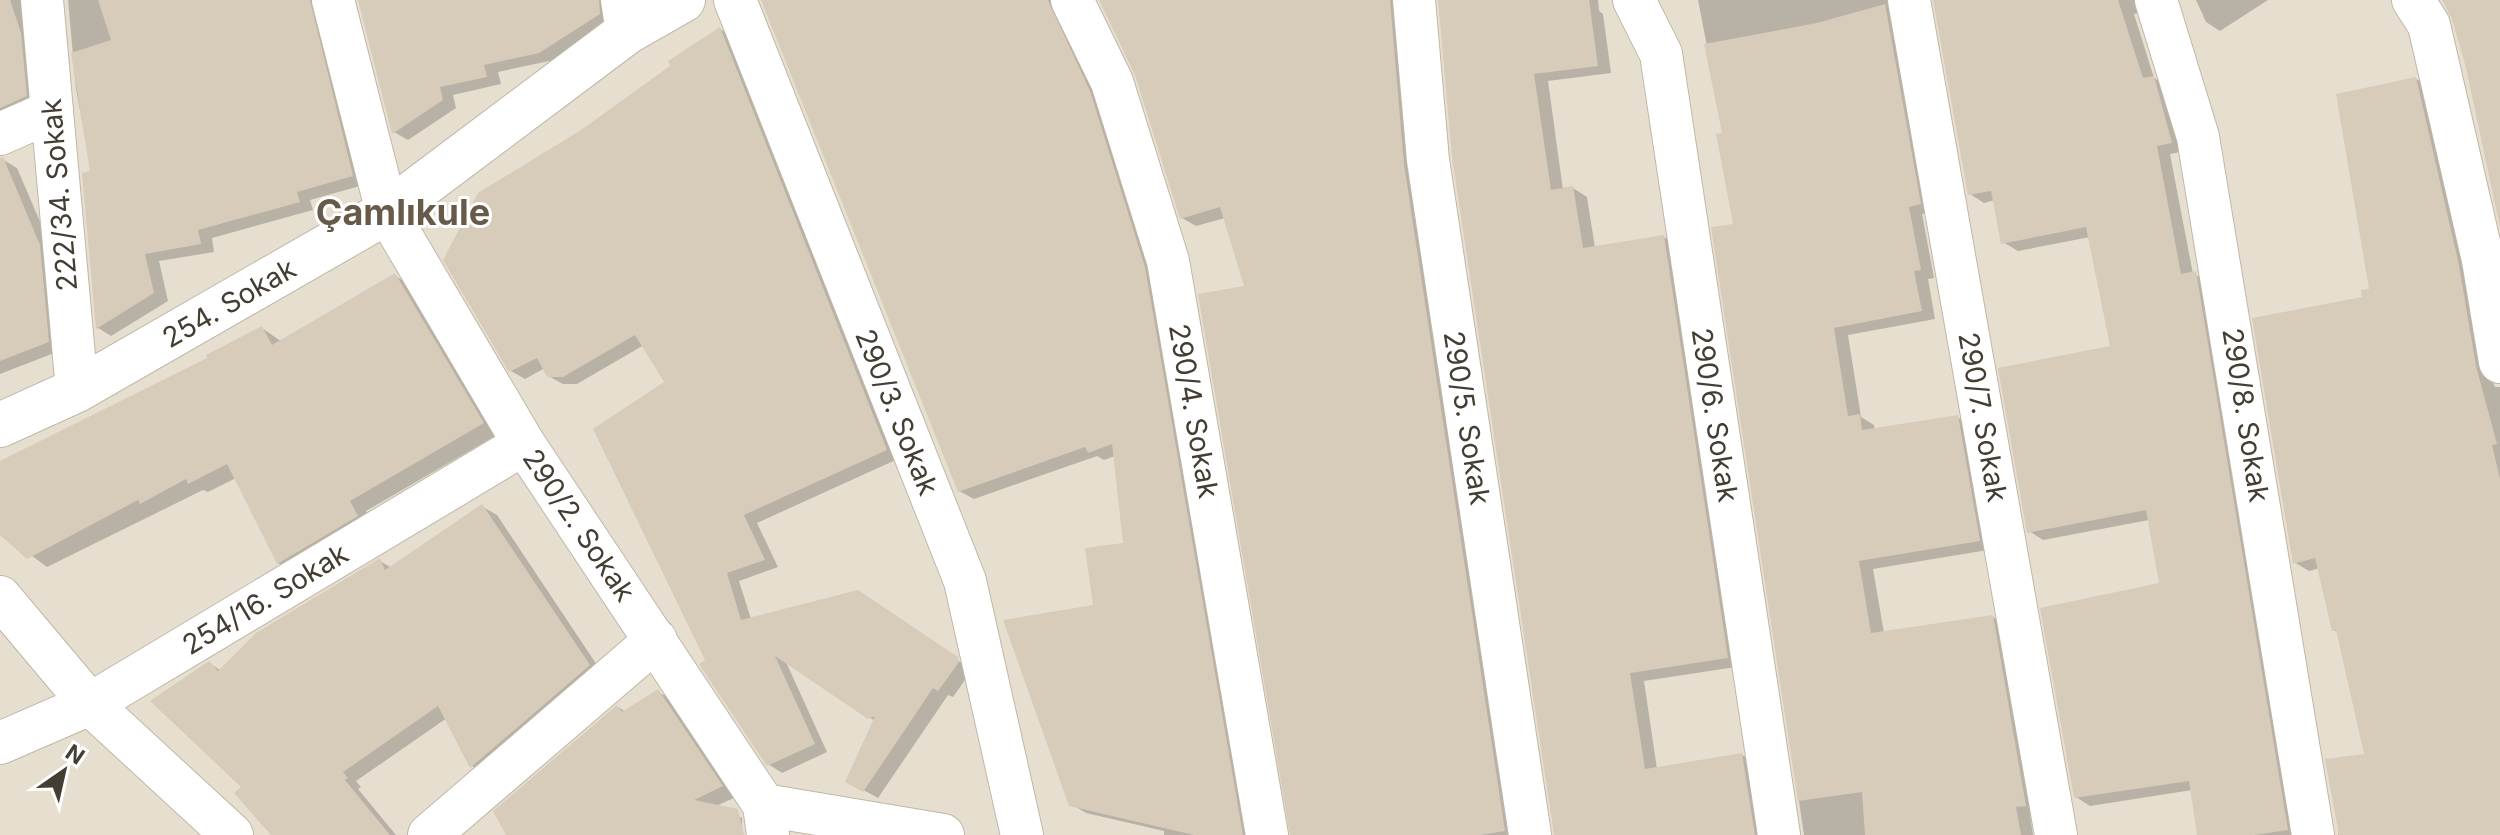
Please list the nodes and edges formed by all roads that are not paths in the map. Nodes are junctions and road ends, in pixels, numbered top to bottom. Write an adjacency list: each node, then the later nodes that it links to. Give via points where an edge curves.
1 (42, 0): 12 (street, 222/34. Sokak)
2 (333, 0): 14 (street, 290/2. Sokak)
3 (683, 0): 11 (street, 254. Sokak)
4 (735, 0): 28 (street, 290/3. Sokak, via 965,581)
5 (1072, 0): 29 (street, 290/4. Sokak, via 1112,82 1168,261)
6 (1414, 0): 30 (street, 290/5. Sokak, via 1428,160)
7 (1634, 0): 31 (street, 290/6. Sokak, via 1661,54)
8 (1909, 0): 32 (street, 290/7. Sokak)
9 (2156, 0): 33 (street, 290/8. Sokak, via 2198,137)
10 (2413, 0): 15 (street, via 2429,25)
11 (624, 16): 14 (street, 254. Sokak)
12 (52, 111): 13 (street); 17 (street, 222/34. Sokak)
13 (0, 134)
14 (387, 212): 17 (street, 254. Sokak); 19 (street, 290/2. Sokak)
15 (2492, 257): 16 (street)
16 (2500, 362)
17 (77, 390): 18 (street, 254. Sokak)
18 (0, 425)
19 (524, 444): 21 (street, 290/2. Sokak); 22 (street, 254/16. Sokak)
20 (0, 597): 22 (street)
21 (656, 640): 24 (street, 290/2. Sokak); 26 (street)
22 (90, 704): 23 (street, 254/16. Sokak); 25 (street)
23 (0, 743)
24 (766, 820): 27 (street)
25 (232, 835)
26 (429, 835)
27 (943, 835)
28 (1022, 835)
29 (1267, 835)
30 (1530, 835)
31 (1779, 835)
32 (2056, 835)
33 (2313, 835)

